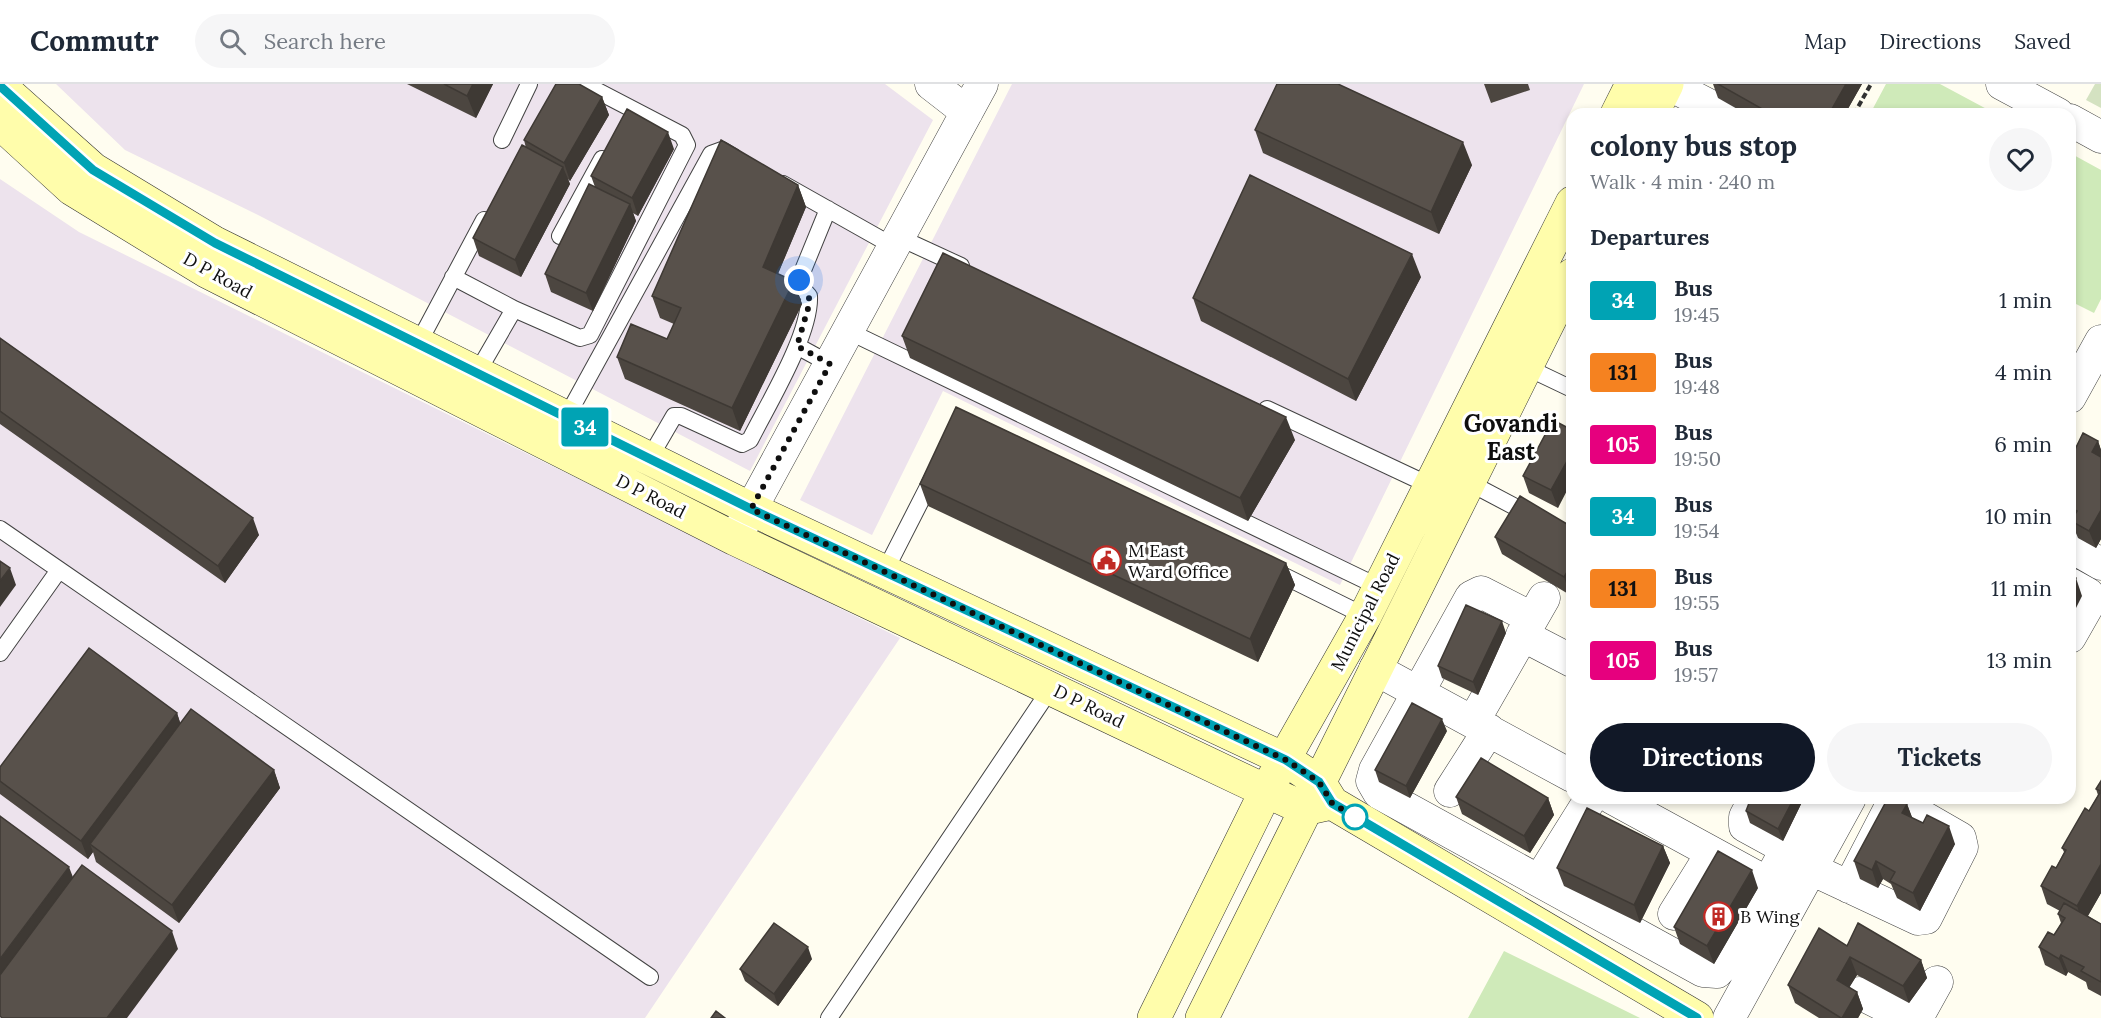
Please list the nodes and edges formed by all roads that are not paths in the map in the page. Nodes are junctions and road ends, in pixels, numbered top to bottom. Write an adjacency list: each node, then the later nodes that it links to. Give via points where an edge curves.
1 (529, 84): 17 (lane)
2 (584, 84): 31 (lane, via 627,113 682,135 687,145 591,335 580,338)
3 (931, 84): 13 (street)
4 (982, 84): 13 (street)
5 (1632, 84): 10 (street)
6 (1668, 84): 9 (street); 11 (street)
7 (2002, 84): 12 (street)
8 (0, 86): 19 (street, D P Road)
9 (1715, 100)
10 (1620, 108)
11 (1655, 108)
12 (2047, 108)
13 (967, 112): 26 (street)
14 (0, 123): 19 (street, D P Road)
15 (2076, 123): 16 (street)
16 (2101, 137)
17 (502, 140)
18 (608, 147): 25 (lane)
19 (52, 152): 27 (street, D P Road, via 72,189)
20 (751, 166): 42 (lane, via 722,150 711,154)
21 (770, 177): 23 (lane)
22 (491, 206): 29 (lane)
23 (828, 209): 26 (lane); 35 (lane, via 799,280 809,296 809,305)
24 (1566, 215): 46 (street, Municipal Road)
25 (560, 236)
26 (896, 242): 28 (lane); 32 (street)
27 (229, 266): 34 (street, D P Road); 50 (street, D P Road)
28 (971, 271)
29 (453, 277): 31 (lane); 34 (lane)
30 (1566, 287): 37 (street, Municipal Road)
31 (514, 309): 38 (lane)
32 (848, 331): 36 (street); 56 (lane)
33 (2101, 341): 40 (street)
34 (418, 344): 38 (street, D P Road)
35 (797, 346): 36 (lane); 44 (lane, via 750,440 742,444 674,416)
36 (830, 364): 47 (street)
37 (1526, 367): 39 (lane); 45 (street, Municipal Road)
38 (477, 373): 42 (street, D P Road)
39 (1566, 386)
40 (2076, 386)
41 (1249, 400): 46 (lane)
42 (566, 417): 44 (street, D P Road)
43 (944, 457): 55 (lane)
44 (649, 459): 47 (street, D P Road)
45 (1468, 482): 49 (lane); 61 (street, Municipal Road)
46 (1429, 485): 56 (street, Municipal Road)
47 (751, 509): 50 (street); 55 (street, D P Road)
48 (0, 529): 54 (lane)
49 (1566, 534)
50 (735, 539): 65 (street, D P Road)
51 (2076, 549): 53 (street)
52 (1259, 564): 58 (lane)
53 (2101, 564)
54 (59, 570): 63 (lane); 85 (lane)
55 (884, 573): 68 (street, D P Road)
56 (1379, 587): 58 (street, Municipal Road)
57 (2076, 587): 60 (street, via 2088,594 2090,602)
58 (1365, 616): 61 (lane); 68 (street, Municipal Road)
59 (1533, 617): 62 (street); 66 (street, via 1481,592 1471,597); 67 (street)
60 (2076, 626)
61 (1394, 630): 64 (street, Municipal Road)
62 (1566, 652)
63 (0, 653)
64 (1375, 669): 66 (street); 72 (street, Municipal Road)
65 (1051, 688): 70 (street, D P Road); 88 (lane)
66 (1419, 693): 67 (street); 81 (street, via 1375,770 1372,781 1379,793)
67 (1481, 726): 69 (street); 71 (street)
68 (1286, 760): 70 (street, Municipal Road); 72 (street, D P Road)
69 (1566, 773)
70 (1266, 791): 72 (street, D P Road); 89 (street, Municipal Road)
71 (1450, 792)
72 (1319, 798): 90 (street, Municipal Road); 91 (street, D P Road)
73 (1587, 804): 81 (street)
74 (1623, 804): 79 (street)
75 (1752, 804): 78 (street, via 1745,826)
76 (1811, 804): 78 (street)
77 (1847, 804): 80 (street)
78 (1786, 849): 82 (street)
79 (1712, 852): 82 (street); 84 (street)
80 (1811, 869): 83 (street); 92 (street)
81 (1539, 881): 82 (street, via 1703,971 1717,972)
82 (1768, 884)
83 (1849, 887)
84 (1674, 914)
85 (650, 977)
86 (1937, 981): 94 (street)
87 (1859, 993): 93 (street)
88 (829, 1018)
89 (1154, 1018)
90 (1202, 1018)
91 (1697, 1018)
92 (1729, 1018)
93 (1909, 1018)
94 (1917, 1018)

